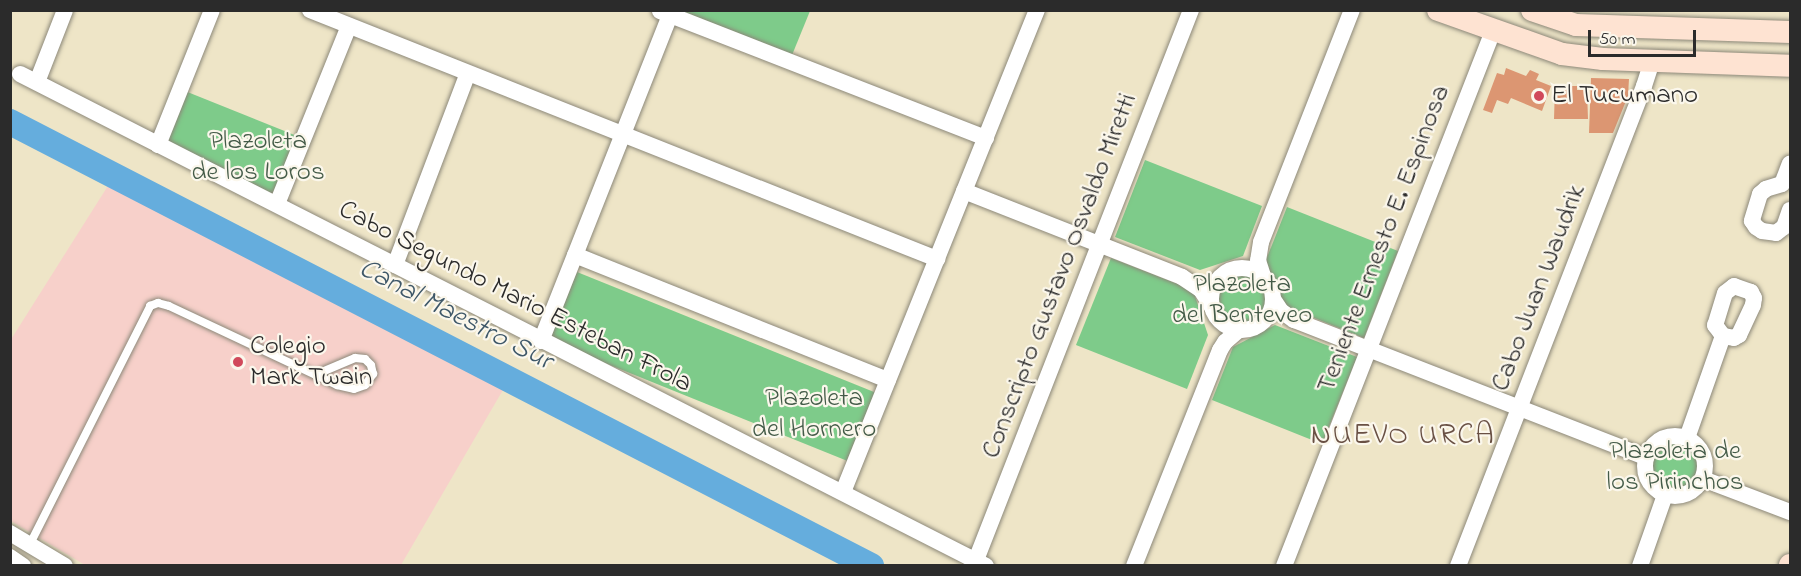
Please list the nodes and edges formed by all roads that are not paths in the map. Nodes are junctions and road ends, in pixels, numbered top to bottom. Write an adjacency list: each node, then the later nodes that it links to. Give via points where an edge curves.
1 (65, 10): 18 (street)
2 (212, 10): 21 (street)
3 (310, 10): 11 (street)
4 (1191, 10): 28 (street, Conscripto Gustavo Osvaldo Miretti)
5 (1352, 10): 27 (street)
6 (1438, 10): 12 (main road)
7 (1532, 10): 10 (main road, via 1576,25)
8 (1036, 11): 20 (street)
9 (667, 12): 19 (street); 20 (street)
10 (1633, 19): 13 (main road)
11 (349, 26): 16 (street); 25 (street)
12 (1492, 31): 14 (main road, via 1562,54); 43 (street, Teniente Ernesto E. Espinosa)
13 (1791, 32)
14 (1652, 61): 15 (main road); 46 (street, Cabo Juan Waudrik)
15 (1791, 66)
16 (468, 73): 19 (street); 31 (street)
17 (21, 74): 18 (street, Cabo Segundo Mario Esteban Frola)
18 (37, 82): 21 (street, Cabo Segundo Mario Esteban Frola)
19 (623, 134): 29 (street); 30 (street)
20 (986, 138): 24 (street)
21 (158, 145): 25 (street, Cabo Segundo Mario Esteban Frola)
22 (1791, 163): 23 (street)
23 (1786, 188): 26 (street, via 1766,189 1760,194 1752,221 1762,231 1776,232 1785,227)
24 (964, 191): 28 (street); 30 (street)
25 (277, 204): 31 (street, Cabo Segundo Mario Esteban Frola)
26 (1791, 210)
27 (1261, 243): 32 (street, via 1251,258); 33 (street, via 1258,261)
28 (1101, 244): 34 (street); 56 (street, Conscripto Gustavo Osvaldo Miretti)
29 (575, 255): 41 (street); 45 (street)
30 (937, 259): 45 (street)
31 (395, 265): 41 (street, Cabo Segundo Mario Esteban Frola)
32 (1231, 271): 33 (street, via 1251,269); 34 (street, via 1206,280); 36 (street, via 1213,289)
33 (1263, 276): 35 (street)
34 (1182, 277): 36 (street, via 1201,290)
35 (1273, 299): 37 (street); 38 (street)
36 (1214, 311): 39 (street, via 1225,325); 42 (street, via 1221,333)
37 (1294, 320): 38 (street); 43 (street)
38 (1262, 322): 39 (street, via 1254,328)
39 (1239, 330): 42 (street)
40 (1723, 336): 47 (street)
41 (541, 341): 50 (street, Cabo Segundo Mario Esteban Frola)
42 (1220, 350): 59 (street)
43 (1369, 350): 46 (street); 60 (street, Teniente Ernesto E. Espinosa)
44 (315, 375): 44 (lane, via 354,389 365,386 373,374 372,365 364,358 355,358); 54 (lane, via 169,306 150,306)
45 (888, 380): 50 (street)
46 (1519, 409): 48 (street); 61 (street, Cabo Juan Waudrik)
47 (1687, 438): 48 (street, via 1677,435 1658,441); 49 (street, via 1702,450)
48 (1646, 457): 51 (street, via 1650,484)
49 (1703, 479): 51 (street, via 1683,496); 52 (street)
50 (843, 492): 56 (street, Cabo Segundo Mario Esteban Frola)
51 (1665, 495): 62 (street)
52 (1791, 512)
53 (10, 532): 54 (street)
54 (30, 544): 58 (street)
55 (10, 557): 57 (street)
56 (981, 563)
57 (23, 566)
58 (65, 566)
59 (1134, 566)
60 (1284, 566)
61 (1458, 566)
62 (1640, 566)

